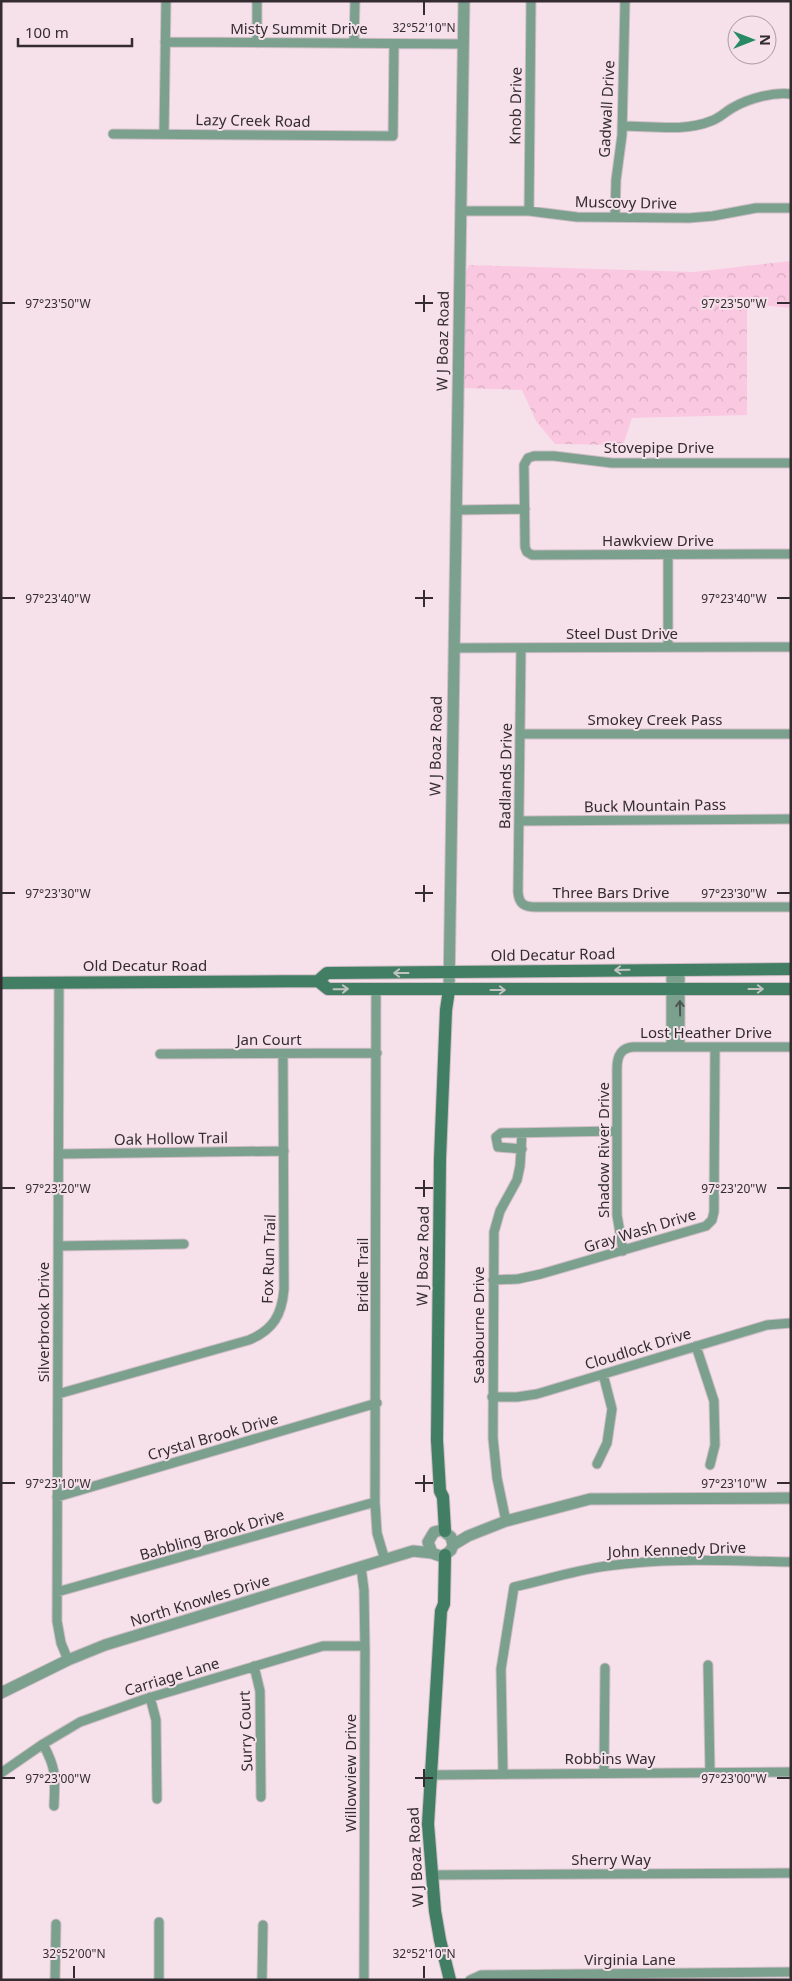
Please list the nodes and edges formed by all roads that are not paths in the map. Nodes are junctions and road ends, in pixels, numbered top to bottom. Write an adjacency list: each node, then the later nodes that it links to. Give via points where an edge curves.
1 (166, 1): 7 (street)
2 (257, 1): 8 (street)
3 (355, 1): 9 (street)
4 (464, 1): 11 (street, W J Boaz Road)
5 (531, 1): 18 (street, Knob Drive)
6 (624, 1): 13 (street, Gadwall Drive)
7 (165, 42): 8 (street, Misty Summit Drive); 15 (street)
8 (257, 43): 9 (street, Misty Summit Drive)
9 (354, 44): 10 (street, Misty Summit Drive)
10 (394, 44): 11 (street, Misty Summit Drive); 15 (street, Lazy Creek Road, via 393,136)
11 (463, 44): 17 (street, W J Boaz Road)
12 (791, 94): 13 (street, via 770,95 744,102 705,123)
13 (622, 126): 19 (street, Gadwall Drive)
14 (113, 134): 15 (street, Lazy Creek Road)
15 (164, 134)
16 (791, 208): 19 (street, Muscovy Drive, via 749,209 701,218)
17 (461, 211): 18 (street, Muscovy Drive); 22 (street, W J Boaz Road)
18 (529, 211): 19 (street, Muscovy Drive, via 577,217)
19 (616, 217)
20 (791, 463): 21 (street, Stovepipe Drive, via 612,463 534,456 528,458 524,465)
21 (525, 509): 22 (street); 24 (street, Hawkview Drive, via 525,547 532,555)
22 (456, 510): 27 (street, W J Boaz Road)
23 (791, 554): 24 (street, Hawkview Drive)
24 (668, 555): 25 (street)
25 (668, 647): 26 (street, Steel Dust Drive); 28 (street, Steel Dust Drive)
26 (791, 647)
27 (454, 648): 28 (street, Steel Dust Drive); 37 (street, W J Boaz Road)
28 (521, 649): 29 (street, Badlands Drive)
29 (520, 734): 30 (street, Smokey Creek Pass); 32 (street, Badlands Drive)
30 (791, 734)
31 (791, 819): 32 (street, Buck Mountain Pass)
32 (519, 821): 33 (street, Badlands Drive, via 518,892)
33 (522, 904): 34 (street, Three Bars Drive, via 536,907)
34 (791, 907)
35 (791, 969): 36 (main road, Old Decatur Road)
36 (676, 970): 37 (main road, Old Decatur Road, one-way to 37); 44 (street)
37 (450, 972): 38 (main road, Old Decatur Road, one-way to 38, via 327,973); 43 (street, W J Boaz Road)
38 (318, 981): 39 (main road, Old Decatur Road); 41 (main road, Old Decatur Road, one-way to 41, via 328,989)
39 (59, 982): 40 (main road, Old Decatur Road); 56 (street, Silverbrook Drive)
40 (1, 983)
41 (376, 989): 43 (main road, Old Decatur Road); 51 (street, Bridle Trail)
42 (791, 989): 44 (main road, Old Decatur Road, one-way to 42)
43 (449, 990): 44 (main road, Old Decatur Road, one-way to 44); 73 (main road, W J Boaz Road, via 440,1159 437,1440 440,1491 435,1497)
44 (675, 990): 45 (street)
45 (676, 1047): 46 (street, Lost Heather Drive); 48 (street, Lost Heather Drive, via 633,1047)
46 (715, 1047): 47 (street, Lost Heather Drive); 59 (street, Gray Wash Drive, via 715,1206 712,1220 706,1226)
47 (791, 1047)
48 (622, 1051): 52 (street, Shadow River Drive, via 617,1060)
49 (160, 1054): 50 (street, Jan Court)
50 (283, 1054): 51 (street, Jan Court); 55 (street, Fox Run Trail)
51 (377, 1054): 66 (street, Bridle Trail)
52 (617, 1131): 53 (street); 59 (street, Shadow River Drive, via 618,1224)
53 (522, 1133): 54 (street, Seabourne Drive); 54 (street, via 501,1133 496,1137 498,1147)
54 (522, 1149): 60 (street, Seabourne Drive, via 517,1180 500,1211 494,1232)
55 (284, 1151): 56 (street, Oak Hollow Trail); 64 (street, Fox Run Trail, via 284,1290 275,1323 249,1340)
56 (59, 1154): 58 (street, Silverbrook Drive)
57 (184, 1244): 58 (street)
58 (58, 1246): 64 (street, Silverbrook Drive)
59 (623, 1251): 60 (street, Gray Wash Drive, via 523,1278)
60 (493, 1280): 65 (street, Seabourne Drive)
61 (791, 1323): 62 (street, Cloudlock Drive, via 767,1325)
62 (696, 1346): 63 (street, Cloudlock Drive); 68 (street, via 714,1400 715,1445)
63 (603, 1374): 65 (street, Cloudlock Drive, via 526,1396); 67 (street, via 612,1409 607,1443)
64 (58, 1394): 69 (street, Silverbrook Drive)
65 (492, 1397): 72 (street, Seabourne Drive, via 494,1457)
66 (377, 1403): 69 (street, Crystal Brook Drive); 71 (street, Bridle Trail)
67 (597, 1464)
68 (710, 1465)
69 (57, 1497): 80 (street, Silverbrook Drive)
70 (791, 1498): 72 (street, via 590,1498)
71 (375, 1502): 77 (street, Bridle Trail, via 377,1534); 80 (street, Babbling Brook Drive)
72 (506, 1521): 74 (street)
73 (440, 1533): 74 (street); 75 (street, North Knowles Drive); 76 (street, via 452,1537); 76 (street, via 428,1546)
74 (468, 1536): 76 (street)
75 (413, 1551): 76 (street, North Knowles Drive); 77 (street, North Knowles Drive)
76 (441, 1552): 93 (main road, W J Boaz Road, via 444,1604)
77 (385, 1560): 79 (street, North Knowles Drive)
78 (791, 1562): 94 (street, John Kennedy Drive, via 634,1562 514,1588 501,1669)
79 (361, 1567): 81 (street, Willowview Drive); 82 (street, North Knowles Drive, via 114,1642)
80 (57, 1592): 82 (street, Silverbrook Drive, via 57,1621)
81 (365, 1646): 84 (street, Carriage Lane, via 322,1646); 107 (street, Willowview Drive)
82 (68, 1660): 86 (street, North Knowles Drive)
83 (708, 1665): 89 (street)
84 (254, 1666): 87 (street, Carriage Lane); 95 (street, Surry Court, via 260,1691)
85 (604, 1668): 91 (street)
86 (1, 1693)
87 (150, 1697): 88 (street, Carriage Lane, via 80,1722); 96 (street, via 156,1720)
88 (42, 1744): 92 (street, Carriage Lane); 97 (street, via 56,1773)
89 (710, 1772): 90 (street, Robbins Way); 91 (street, Robbins Way)
90 (791, 1772)
91 (604, 1773): 94 (street, Robbins Way)
92 (1, 1774)
93 (430, 1774): 94 (street, Robbins Way); 99 (main road, W J Boaz Road)
94 (503, 1774)
95 (261, 1796)
96 (157, 1799)
97 (54, 1806)
98 (791, 1873): 99 (street, Sherry Way)
99 (431, 1875): 108 (main road, W J Boaz Road, via 440,1940)
100 (159, 1922): 105 (street)
101 (56, 1924): 104 (street)
102 (263, 1925): 106 (street)
103 (791, 1972): 109 (street, Virginia Lane, via 481,1975)
104 (55, 1980)
105 (159, 1980)
106 (262, 1980)
107 (364, 1980)
108 (450, 1980)
109 (470, 1980)

